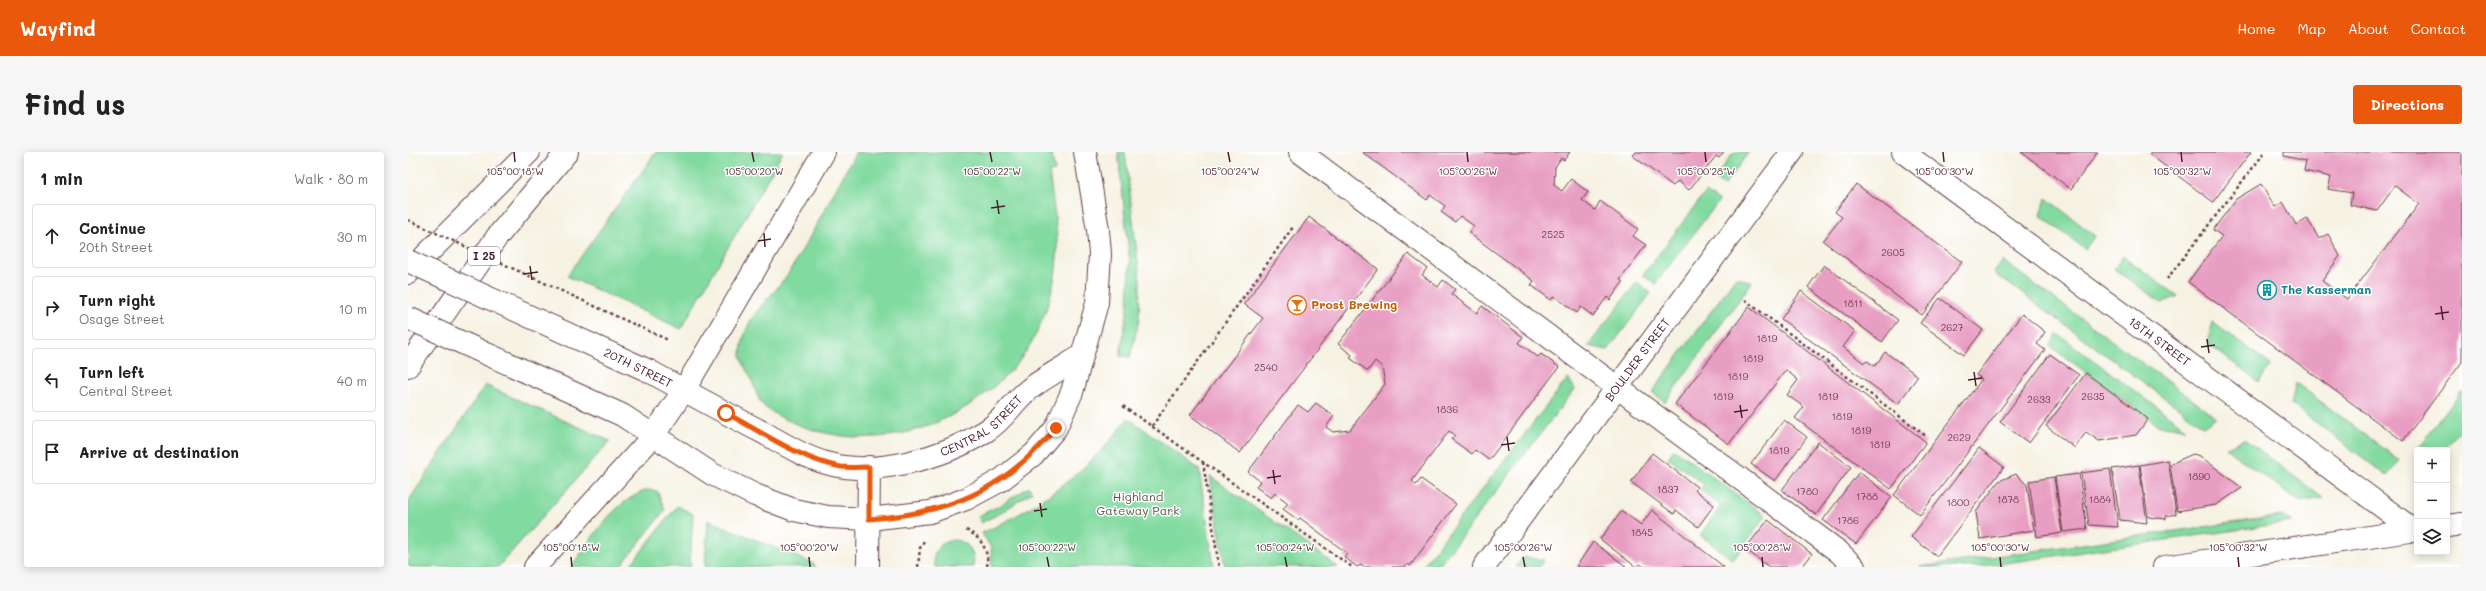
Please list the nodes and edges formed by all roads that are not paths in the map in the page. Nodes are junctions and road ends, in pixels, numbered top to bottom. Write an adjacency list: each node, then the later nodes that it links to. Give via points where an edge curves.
1 (529, 152): 9 (main road)
2 (567, 152): 12 (main road, I 25, via 497,237)
3 (824, 152): 14 (main road)
4 (1085, 152): 11 (main road, via 1098,230 1099,281 1093,321)
5 (1300, 152): 13 (main road)
6 (1792, 152): 13 (main road, BOULDER STREET)
7 (1903, 152): 20 (main road, 18TH STREET)
8 (408, 261): 14 (main road, 20TH STREET, bridge)
9 (408, 273)
10 (408, 318): 15 (main road, bridge, via 622,415)
11 (1081, 356): 16 (main road, CENTRAL STREET, via 1026,392 1008,414 987,430 957,447 890,466); 17 (main road, via 1072,392 1056,428 1034,454 1001,480 966,499 930,512)
12 (408, 366)
13 (1617, 387): 24 (main road, BOULDER STREET); 25 (main road, via 1839,552)
14 (684, 390): 15 (main road); 16 (main road, 20TH STREET, via 808,457 842,467)
15 (653, 436): 17 (main road, via 712,474 794,510 828,517); 22 (main road)
16 (869, 467): 17 (main road)
17 (869, 519): 23 (main road)
18 (2462, 524): 19 (main road)
19 (2450, 526)
20 (2414, 530)
21 (2414, 531): 26 (main road)
22 (535, 567)
23 (868, 567)
24 (1484, 567)
25 (1854, 567)
26 (2164, 567)

